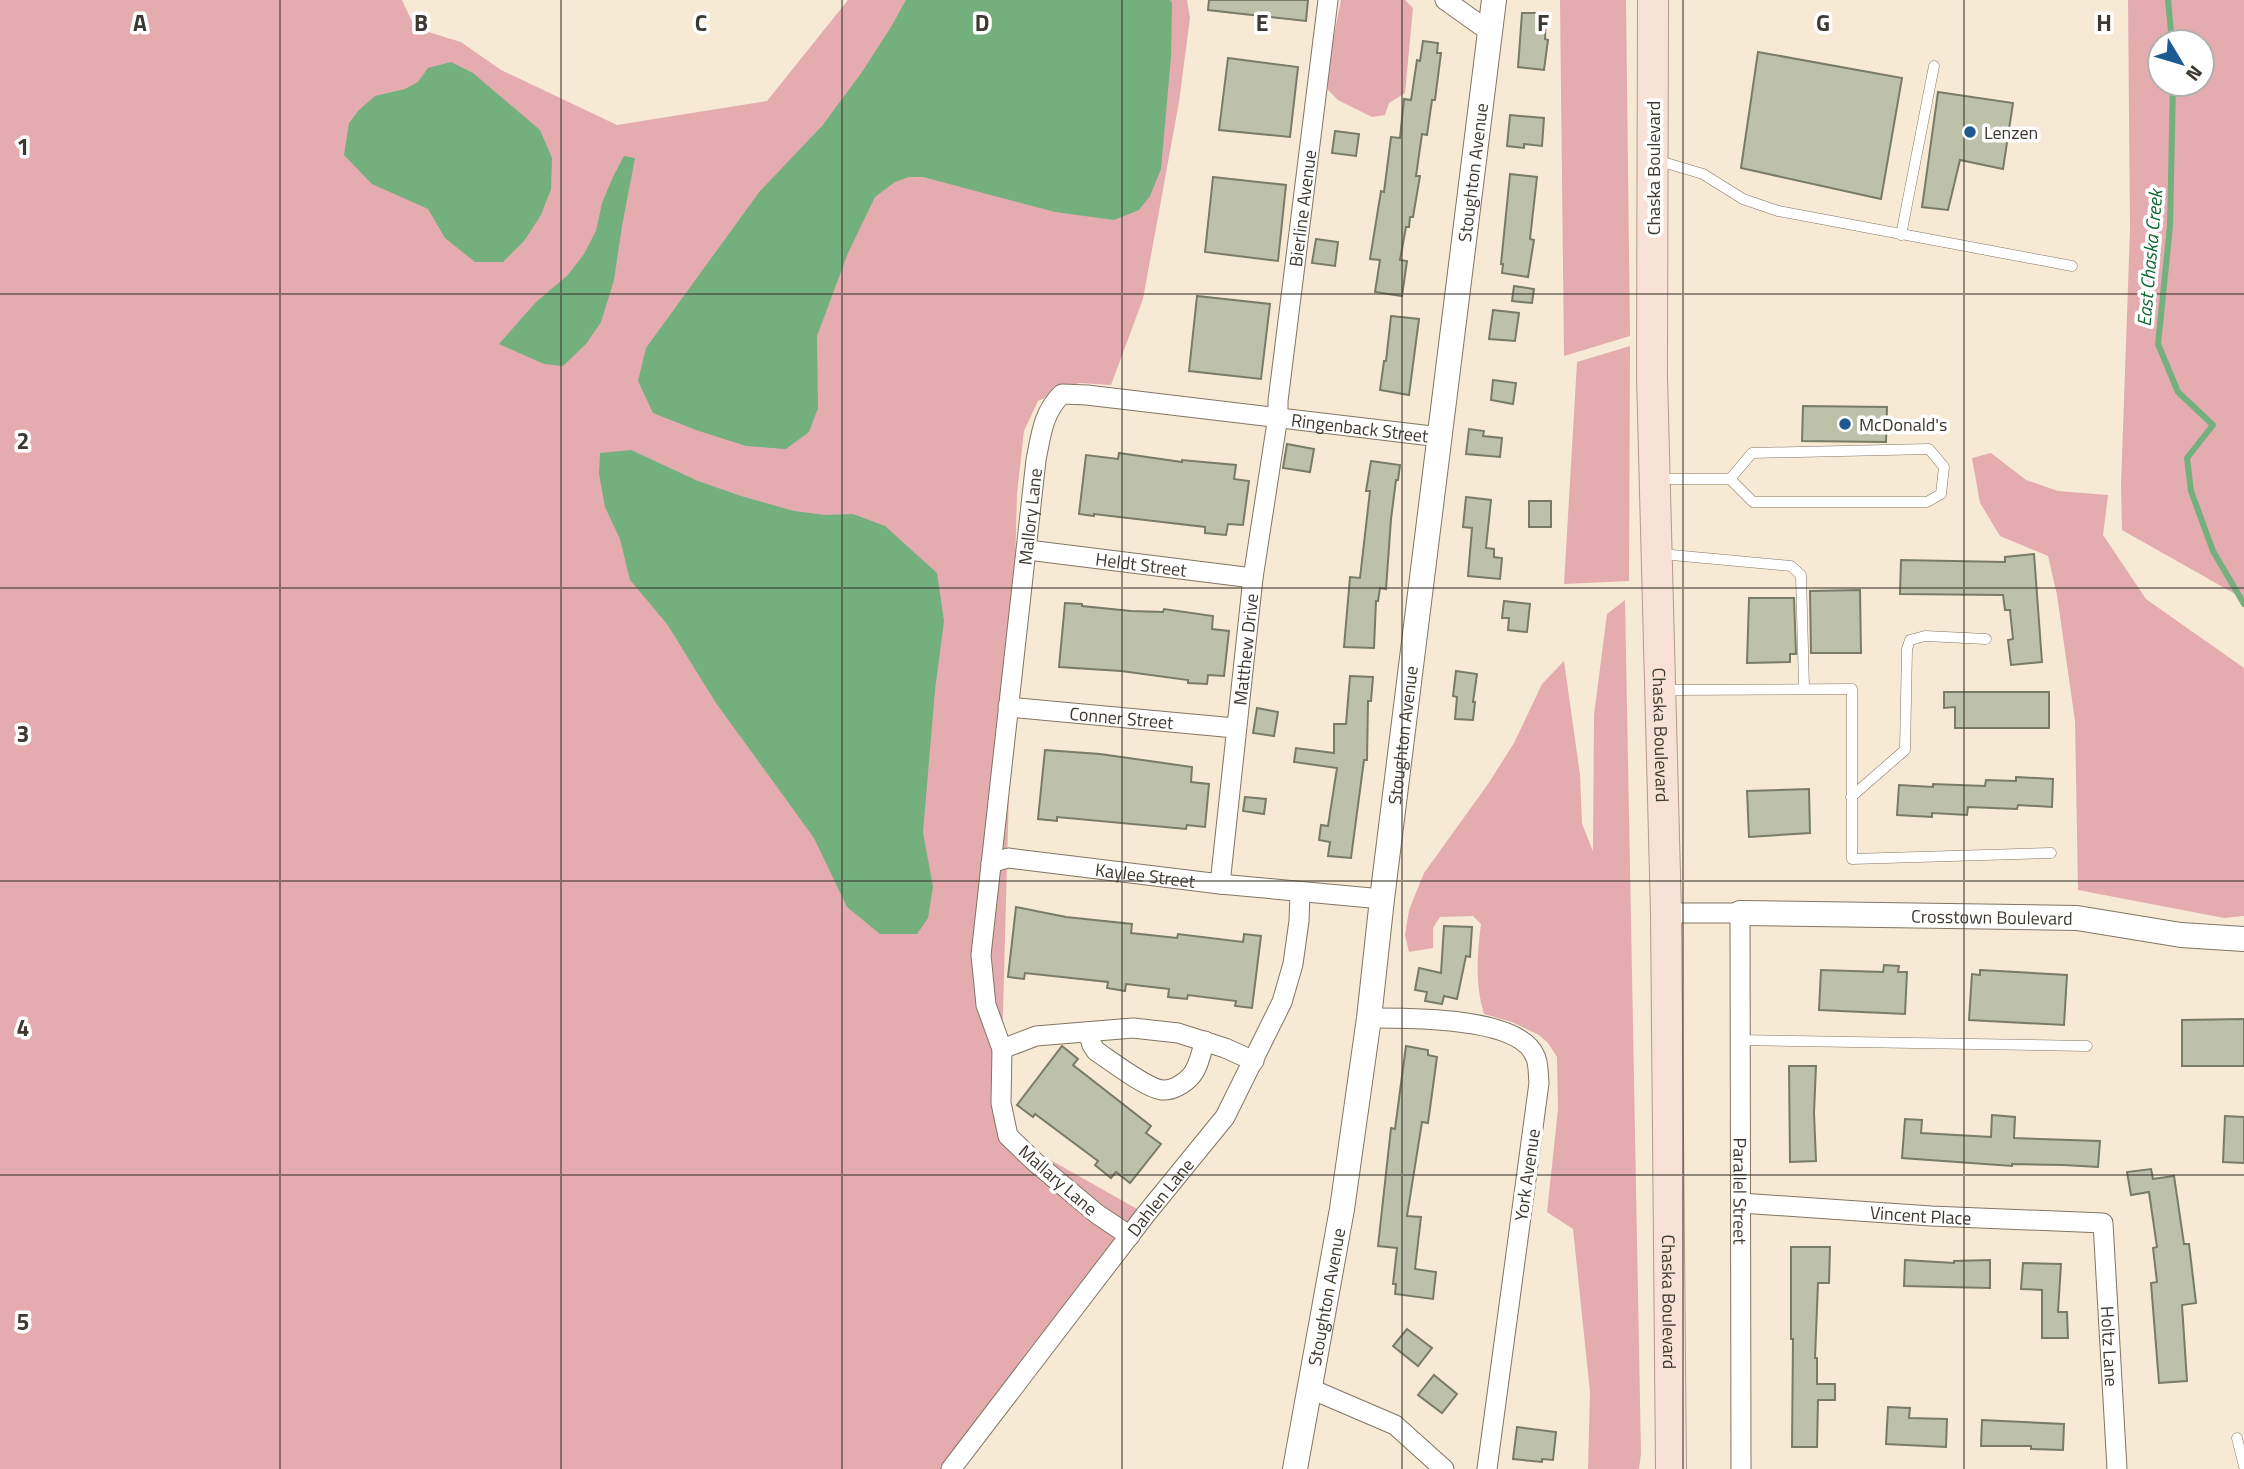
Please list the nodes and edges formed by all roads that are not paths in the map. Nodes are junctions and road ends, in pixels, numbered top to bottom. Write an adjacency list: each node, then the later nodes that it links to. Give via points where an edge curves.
1 (1328, 0): 10 (street, Bierline Avenue)
2 (1445, 0): 5 (street)
3 (1494, 0): 5 (street, Stoughton Avenue)
4 (1653, 0): 7 (main road, Chaska Boulevard)
5 (1490, 33): 11 (street, Stoughton Avenue)
6 (1934, 66): 8 (lane)
7 (1653, 159): 8 (lane, via 1703,174 1743,199 1778,211); 12 (main road, Chaska Boulevard)
8 (1900, 235): 9 (lane)
9 (2072, 266)
10 (1278, 416): 11 (street, Ringenback Street); 14 (street, Mallory Lane, via 1062,394 1051,405 1043,425); 16 (street, Matthew Drive)
11 (1440, 437): 27 (street, Stoughton Avenue)
12 (1655, 480): 13 (lane); 15 (main road, Chaska Boulevard)
13 (1730, 480): 13 (lane, via 1753,502 1927,502 1941,494 1944,467 1929,449 1752,453)
14 (1028, 550): 16 (street, Heldt Street); 20 (street, Mallory Lane)
15 (1657, 554): 18 (lane, via 1791,566 1801,575); 19 (main road, Chaska Boulevard)
16 (1253, 578): 21 (street, Matthew Drive)
17 (1986, 639): 22 (lane, via 1925,636 1910,640 1906,649 1905,750)
18 (1804, 688): 19 (lane); 22 (lane, via 1852,689)
19 (1660, 690): 28 (main road, Chaska Boulevard)
20 (1008, 707): 21 (street, Conner Street); 24 (street, Mallory Lane)
21 (1235, 728): 25 (street, Matthew Drive)
22 (1851, 797): 23 (lane, via 1852,859)
23 (2051, 853)
24 (991, 863): 25 (street, Kaylee Street, via 1008,858); 36 (street, Mallary Lane, via 981,955 985,1005)
25 (1220, 884): 26 (street, Kaylee Street)
26 (1300, 893): 27 (street, Kaylee Street); 37 (street, Dahlen Lane, via 1293,964 1282,1002)
27 (1382, 899): 31 (street, Stoughton Avenue)
28 (1666, 913): 29 (street); 48 (main road, Chaska Boulevard)
29 (1740, 913): 30 (street, Crosstown Boulevard, via 2077,918 2181,935); 33 (street, Parallel Street)
30 (2244, 939)
31 (1369, 1018): 41 (street, Stoughton Avenue); 47 (street, York Avenue, via 1450,1020 1491,1028 1521,1039 1535,1055 1539,1083)
32 (1088, 1032): 34 (street, via 1133,1028); 34 (street, via 1096,1051 1161,1090 1174,1088 1191,1076); 36 (street, via 1036,1036)
33 (1740, 1040): 35 (lane); 38 (street, Parallel Street)
34 (1205, 1041): 37 (street)
35 (2087, 1046)
36 (1002, 1049): 40 (street, Mallary Lane, via 1001,1103 1008,1136 1097,1214)
37 (1254, 1061): 40 (street, Dahlen Lane, via 1225,1117)
38 (1741, 1203): 39 (street, Vincent Place); 49 (street, Parallel Street)
39 (2103, 1223): 50 (street, Holtz Lane)
40 (1130, 1236): 44 (street, Dahlen Lane)
41 (1311, 1389): 45 (street, Stoughton Avenue); 46 (street, via 1395,1425)
42 (2237, 1438): 43 (lane)
43 (2244, 1466)
44 (951, 1469)
45 (1296, 1469)
46 (1444, 1469)
47 (1488, 1469)
48 (1671, 1469)
49 (1741, 1469)
50 (2117, 1469)

